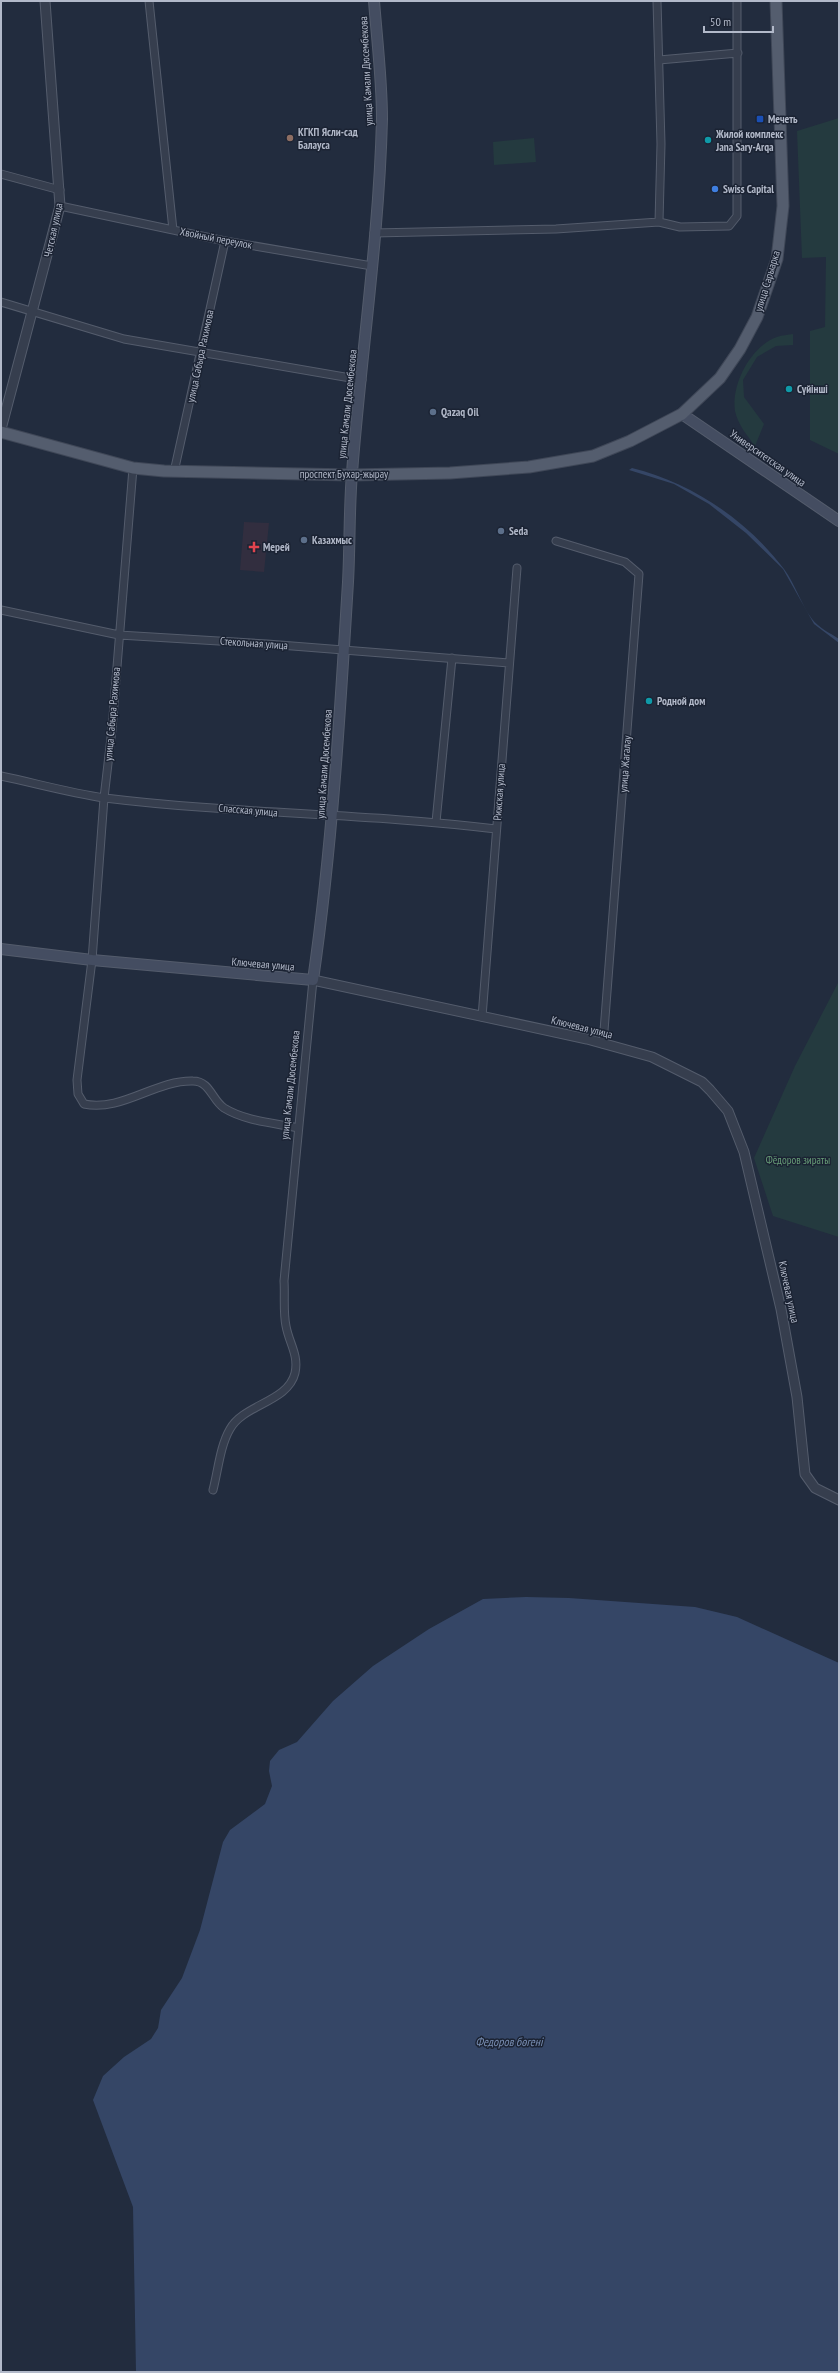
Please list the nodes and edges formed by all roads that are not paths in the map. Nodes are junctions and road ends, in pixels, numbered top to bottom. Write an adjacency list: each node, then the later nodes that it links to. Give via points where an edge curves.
1 (45, 1): 10 (street, Четская улица)
2 (149, 1): 13 (street)
3 (374, 1): 14 (main road, улица Камали Дюсембекова, via 382,119)
4 (657, 1): 8 (street)
5 (737, 1): 7 (street)
6 (776, 1): 21 (main road, улица Сарыарка, via 783,206 777,259 757,317 740,349 720,378)
7 (738, 53): 8 (street); 12 (street, via 737,216 729,226 680,227)
8 (659, 60): 12 (street)
9 (1, 174): 10 (street)
10 (60, 190): 11 (street, Четская улица)
11 (60, 206): 13 (street, Хвойный переулок); 18 (street, Четская улица)
12 (659, 222): 14 (street, via 556,229)
13 (173, 230): 15 (street, Хвойный переулок)
14 (374, 233): 16 (main road, улица Камали Дюсембекова)
15 (225, 241): 16 (street, Хвойный переулок); 19 (street, улица Сабыра Рахимова)
16 (372, 266): 20 (main road, улица Камали Дюсембекова)
17 (1, 302): 18 (street)
18 (34, 310): 19 (street, via 50,318 124,339); 22 (street, Четская улица)
19 (201, 354): 20 (street); 25 (street, улица Сабыра Рахимова)
20 (362, 380): 26 (main road, улица Камали Дюсембекова)
21 (682, 414): 26 (main road, проспект Бухар-жырау, via 630,441 593,456 557,464 450,473); 27 (main road, Университетская улица)
22 (1, 429)
23 (1, 432): 24 (main road, проспект Бухар-жырау)
24 (133, 468): 25 (main road, проспект Бухар-жырау); 31 (street, улица Сабыра Рахимова)
25 (174, 472): 26 (main road, проспект Бухар-жырау)
26 (351, 475): 32 (main road, улица Камали Дюсембекова)
27 (839, 521)
28 (556, 541): 44 (street, улица Жагалау, via 625,562 640,574)
29 (517, 568): 34 (street, Рижская улица)
30 (1, 610): 31 (street, Стекольная улица)
31 (119, 635): 32 (street, Стекольная улица); 36 (street, улица Сабыра Рахимова)
32 (343, 650): 33 (street, Стекольная улица); 37 (main road, улица Камали Дюсембекова)
33 (452, 658): 34 (street, Стекольная улица); 38 (street)
34 (509, 663): 39 (street, Рижская улица)
35 (1, 776): 36 (street, Спасская улица)
36 (104, 798): 37 (street, Спасская улица); 41 (street, улица Сабыра Рахимова)
37 (332, 817): 38 (street, Спасская улица); 42 (main road, улица Камали Дюсембекова, via 324,903)
38 (436, 822): 39 (street, Спасская улица)
39 (496, 828): 43 (street, Рижская улица)
40 (1, 949): 41 (main road, Ключевая улица)
41 (92, 960): 42 (main road, Ключевая улица); 45 (street, улица Сабыра Рахимова, via 77,1080 78,1094 84,1104 95,1107 110,1105 180,1082 194,1081 204,1084 223,1107 240,1116)
42 (313, 980): 43 (street, Ключевая улица); 45 (street, улица Камали Дюсембекова)
43 (482, 1017): 44 (street, Ключевая улица)
44 (603, 1044): 47 (street, Ключевая улица, via 652,1057 702,1082 728,1111 744,1152 781,1309 797,1397 805,1474 814,1488)
45 (298, 1128): 46 (street, улица Камали Дюсембекова, via 284,1281 286,1327 297,1360 295,1374 284,1390 252,1409 230,1428)
46 (212, 1490)
47 (839, 1500)

